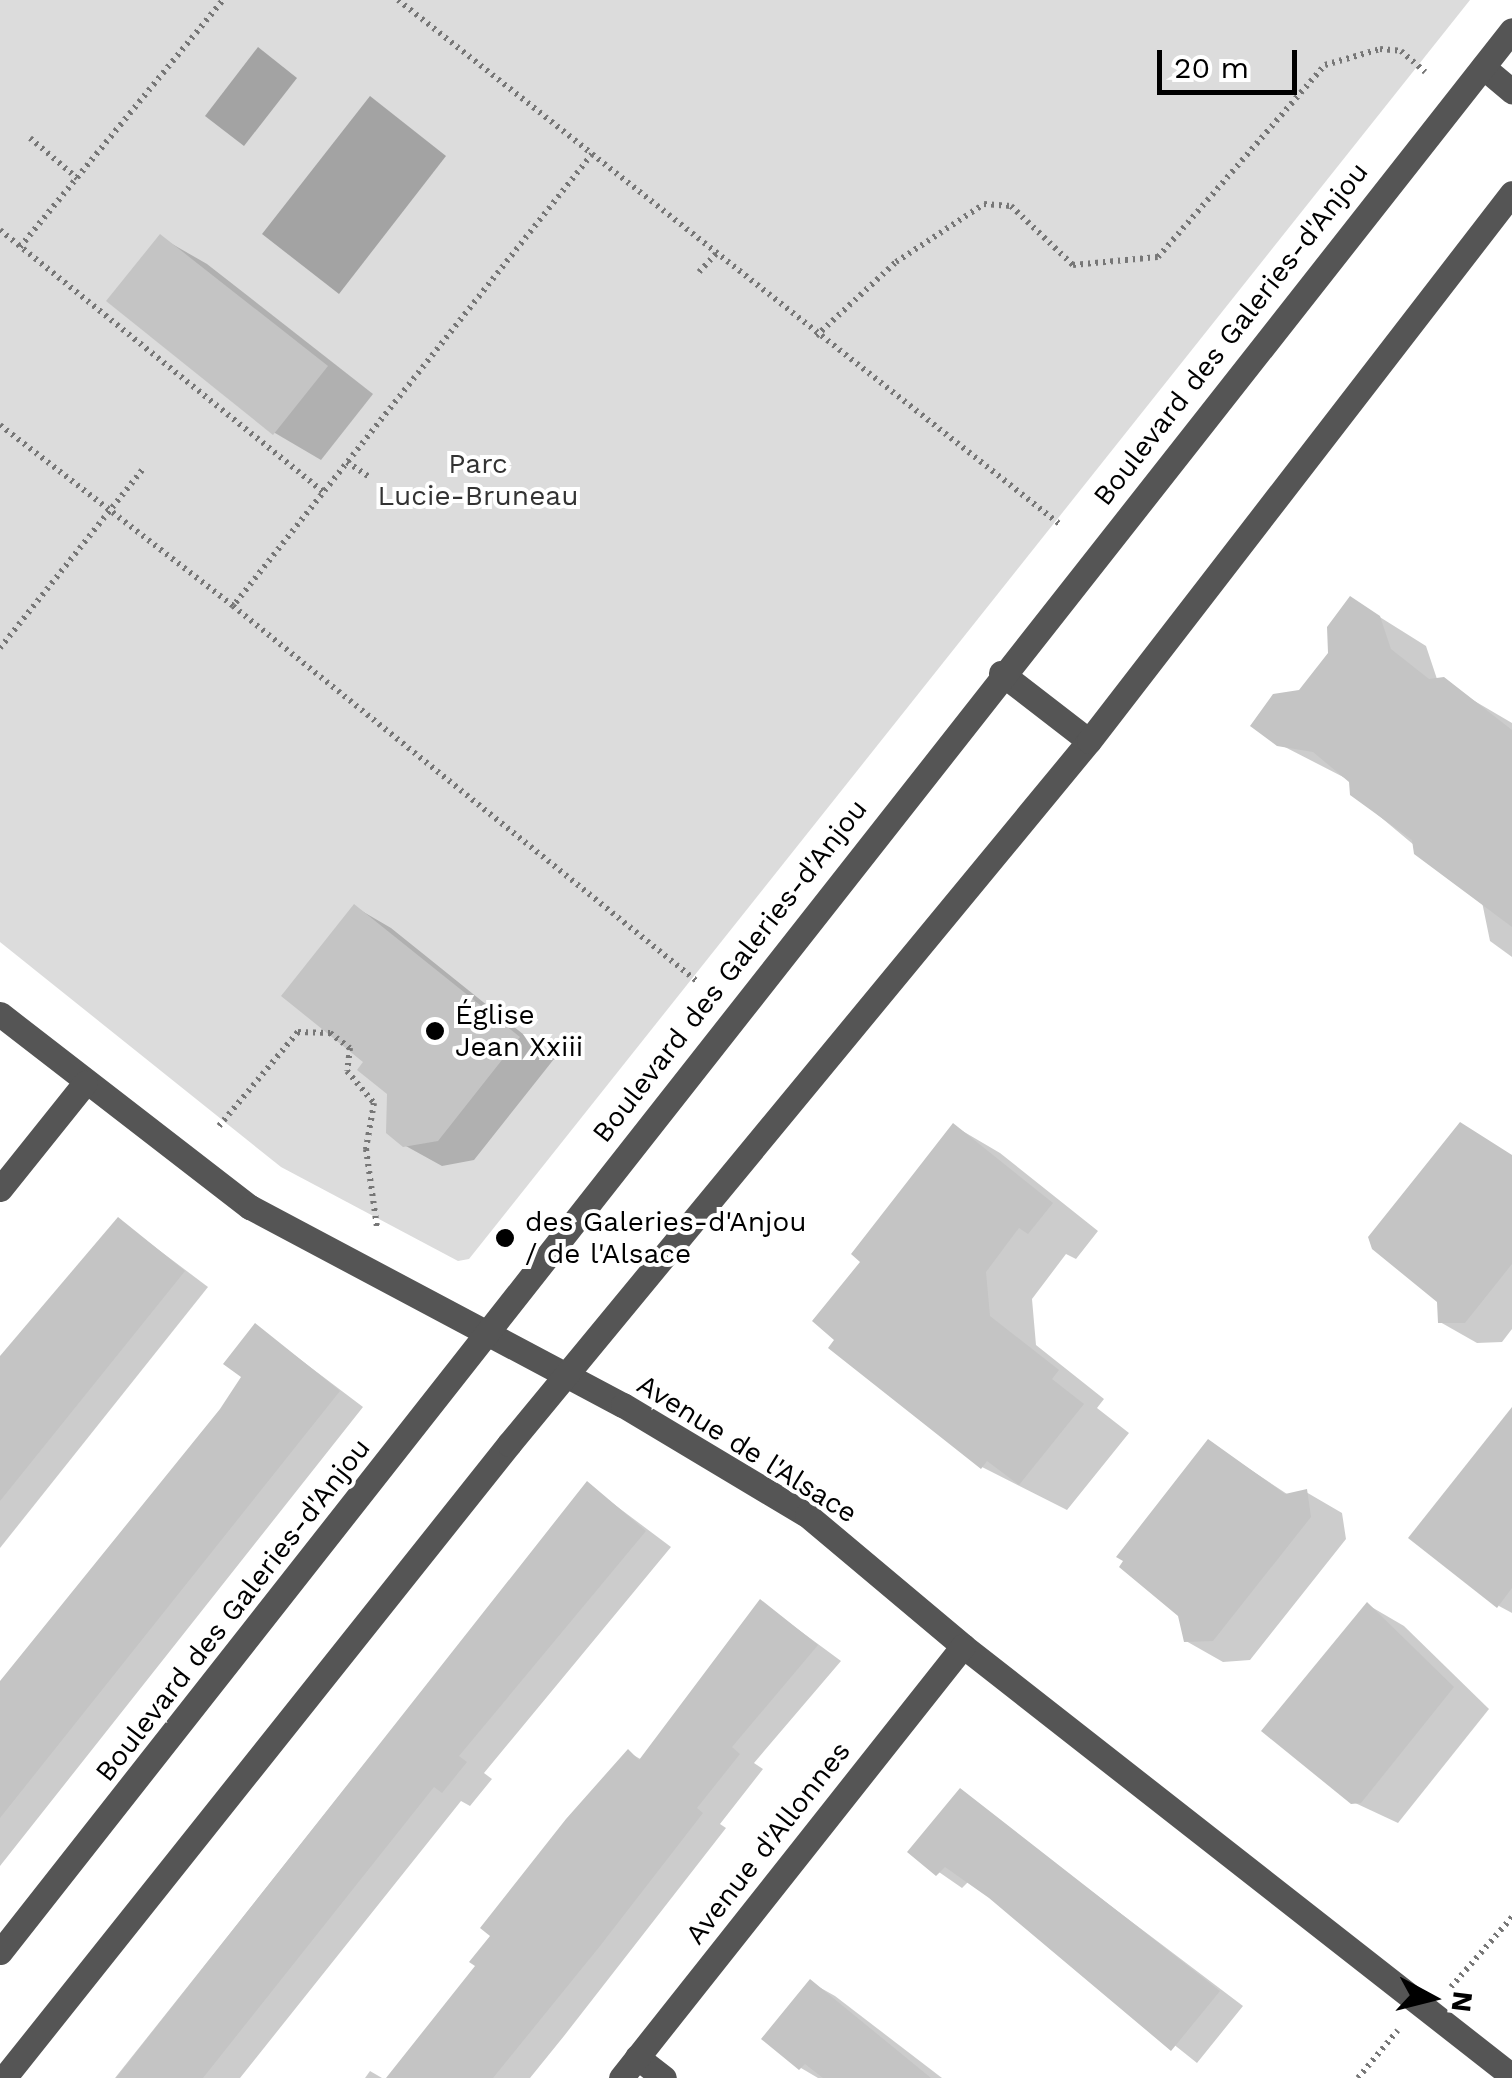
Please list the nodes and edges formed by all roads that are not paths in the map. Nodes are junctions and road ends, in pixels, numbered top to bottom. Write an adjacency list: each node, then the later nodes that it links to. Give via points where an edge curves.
1 (1512, 30): 2 (street, Boulevard des Galeries-d'Anjou)
2 (1482, 67): 3 (street); 5 (street, Boulevard des Galeries-d'Anjou)
3 (1512, 90)
4 (1512, 193): 6 (street)
5 (1000, 673): 6 (street); 10 (street, Boulevard des Galeries-d'Anjou)
6 (1089, 741): 11 (street)
7 (0, 1014): 8 (street, Avenue de l'Alsace)
8 (85, 1082): 9 (street); 10 (street, Avenue de l'Alsace, via 250,1208)
9 (0, 1189)
10 (488, 1337): 11 (street, Avenue de l'Alsace); 13 (street, Boulevard des Galeries-d'Anjou)
11 (568, 1378): 12 (street, Avenue de l'Alsace, via 807,1515); 16 (street)
12 (963, 1646): 14 (street, Avenue d'Allonnes); 15 (street, Avenue de l'Alsace)
13 (0, 1952)
14 (637, 2057): 17 (street, Avenue d'Allonnes); 18 (street)
15 (1512, 2076)
16 (4, 2078)
17 (621, 2078)
18 (664, 2078)

